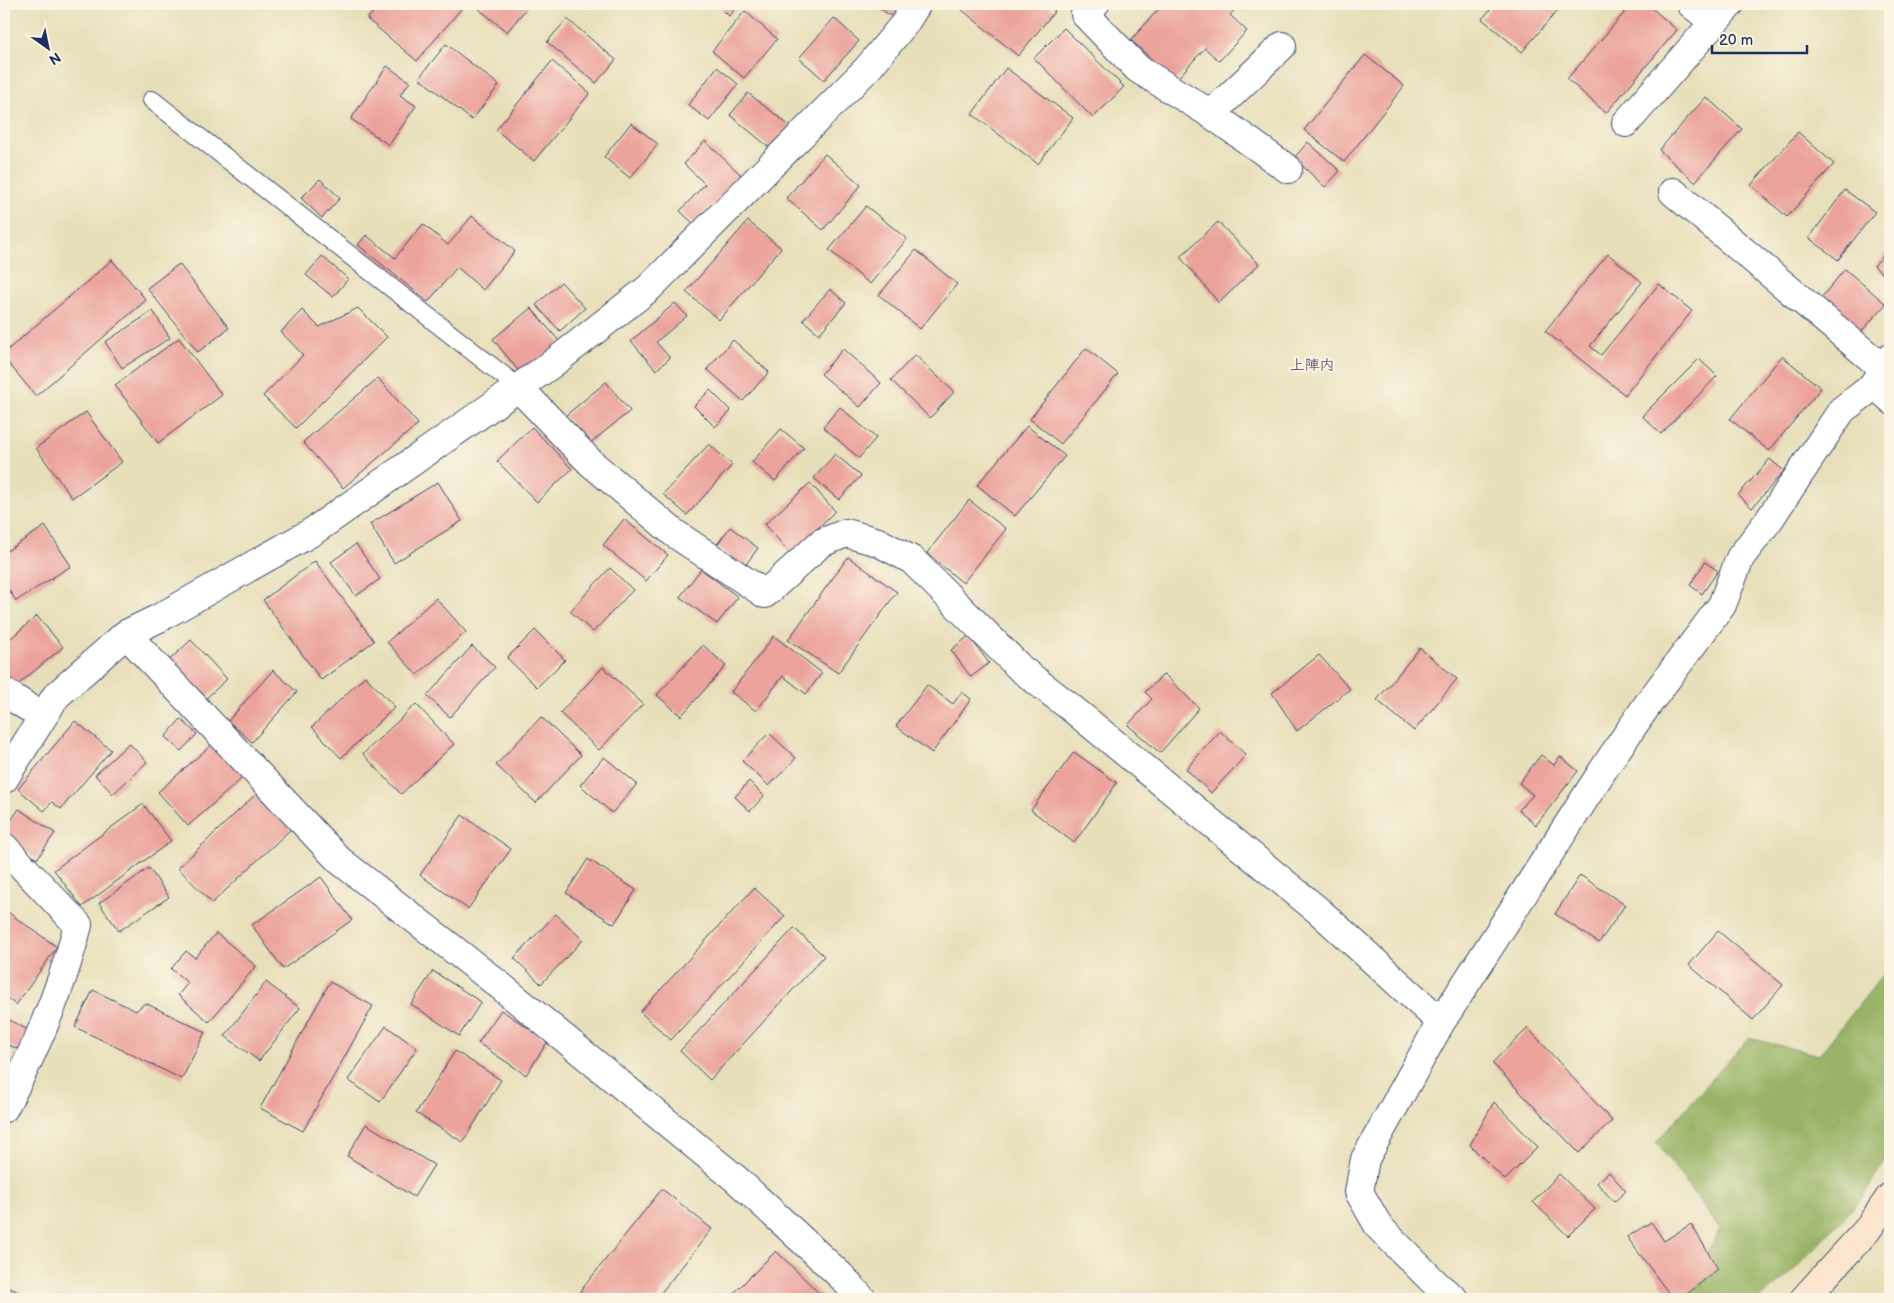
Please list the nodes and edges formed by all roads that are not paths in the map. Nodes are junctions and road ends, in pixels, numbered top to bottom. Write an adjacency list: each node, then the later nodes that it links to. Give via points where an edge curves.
1 (917, 4): 12 (street, via 868,68 649,288)
2 (1095, 4): 7 (street, via 1085,14 1138,69)
3 (1691, 4): 4 (street)
4 (1722, 13): 8 (street)
5 (1282, 46): 7 (street)
6 (152, 100): 12 (lane)
7 (1212, 114): 9 (street)
8 (1626, 123)
9 (1288, 168)
10 (1673, 192): 11 (street)
11 (1884, 380): 18 (street, via 1842,410 1740,558 1722,604 1606,764)
12 (518, 387): 13 (street, via 312,532); 18 (street, via 592,463 674,534 765,594 821,543 846,533 878,542 912,560 1021,669 1320,912)
13 (126, 634): 15 (street, via 56,696); 21 (street, via 339,860 503,988 736,1179)
14 (4, 692): 15 (street)
15 (42, 716): 16 (street)
16 (4, 779)
17 (4, 847): 19 (street, via 78,925 70,958 25,1069)
18 (1442, 1022): 22 (street, via 1365,1158 1360,1192 1379,1227)
19 (4, 1108)
20 (1890, 1196): 23 (main road, via 1866,1230)
21 (862, 1299)
22 (1454, 1299)
23 (1804, 1299)

